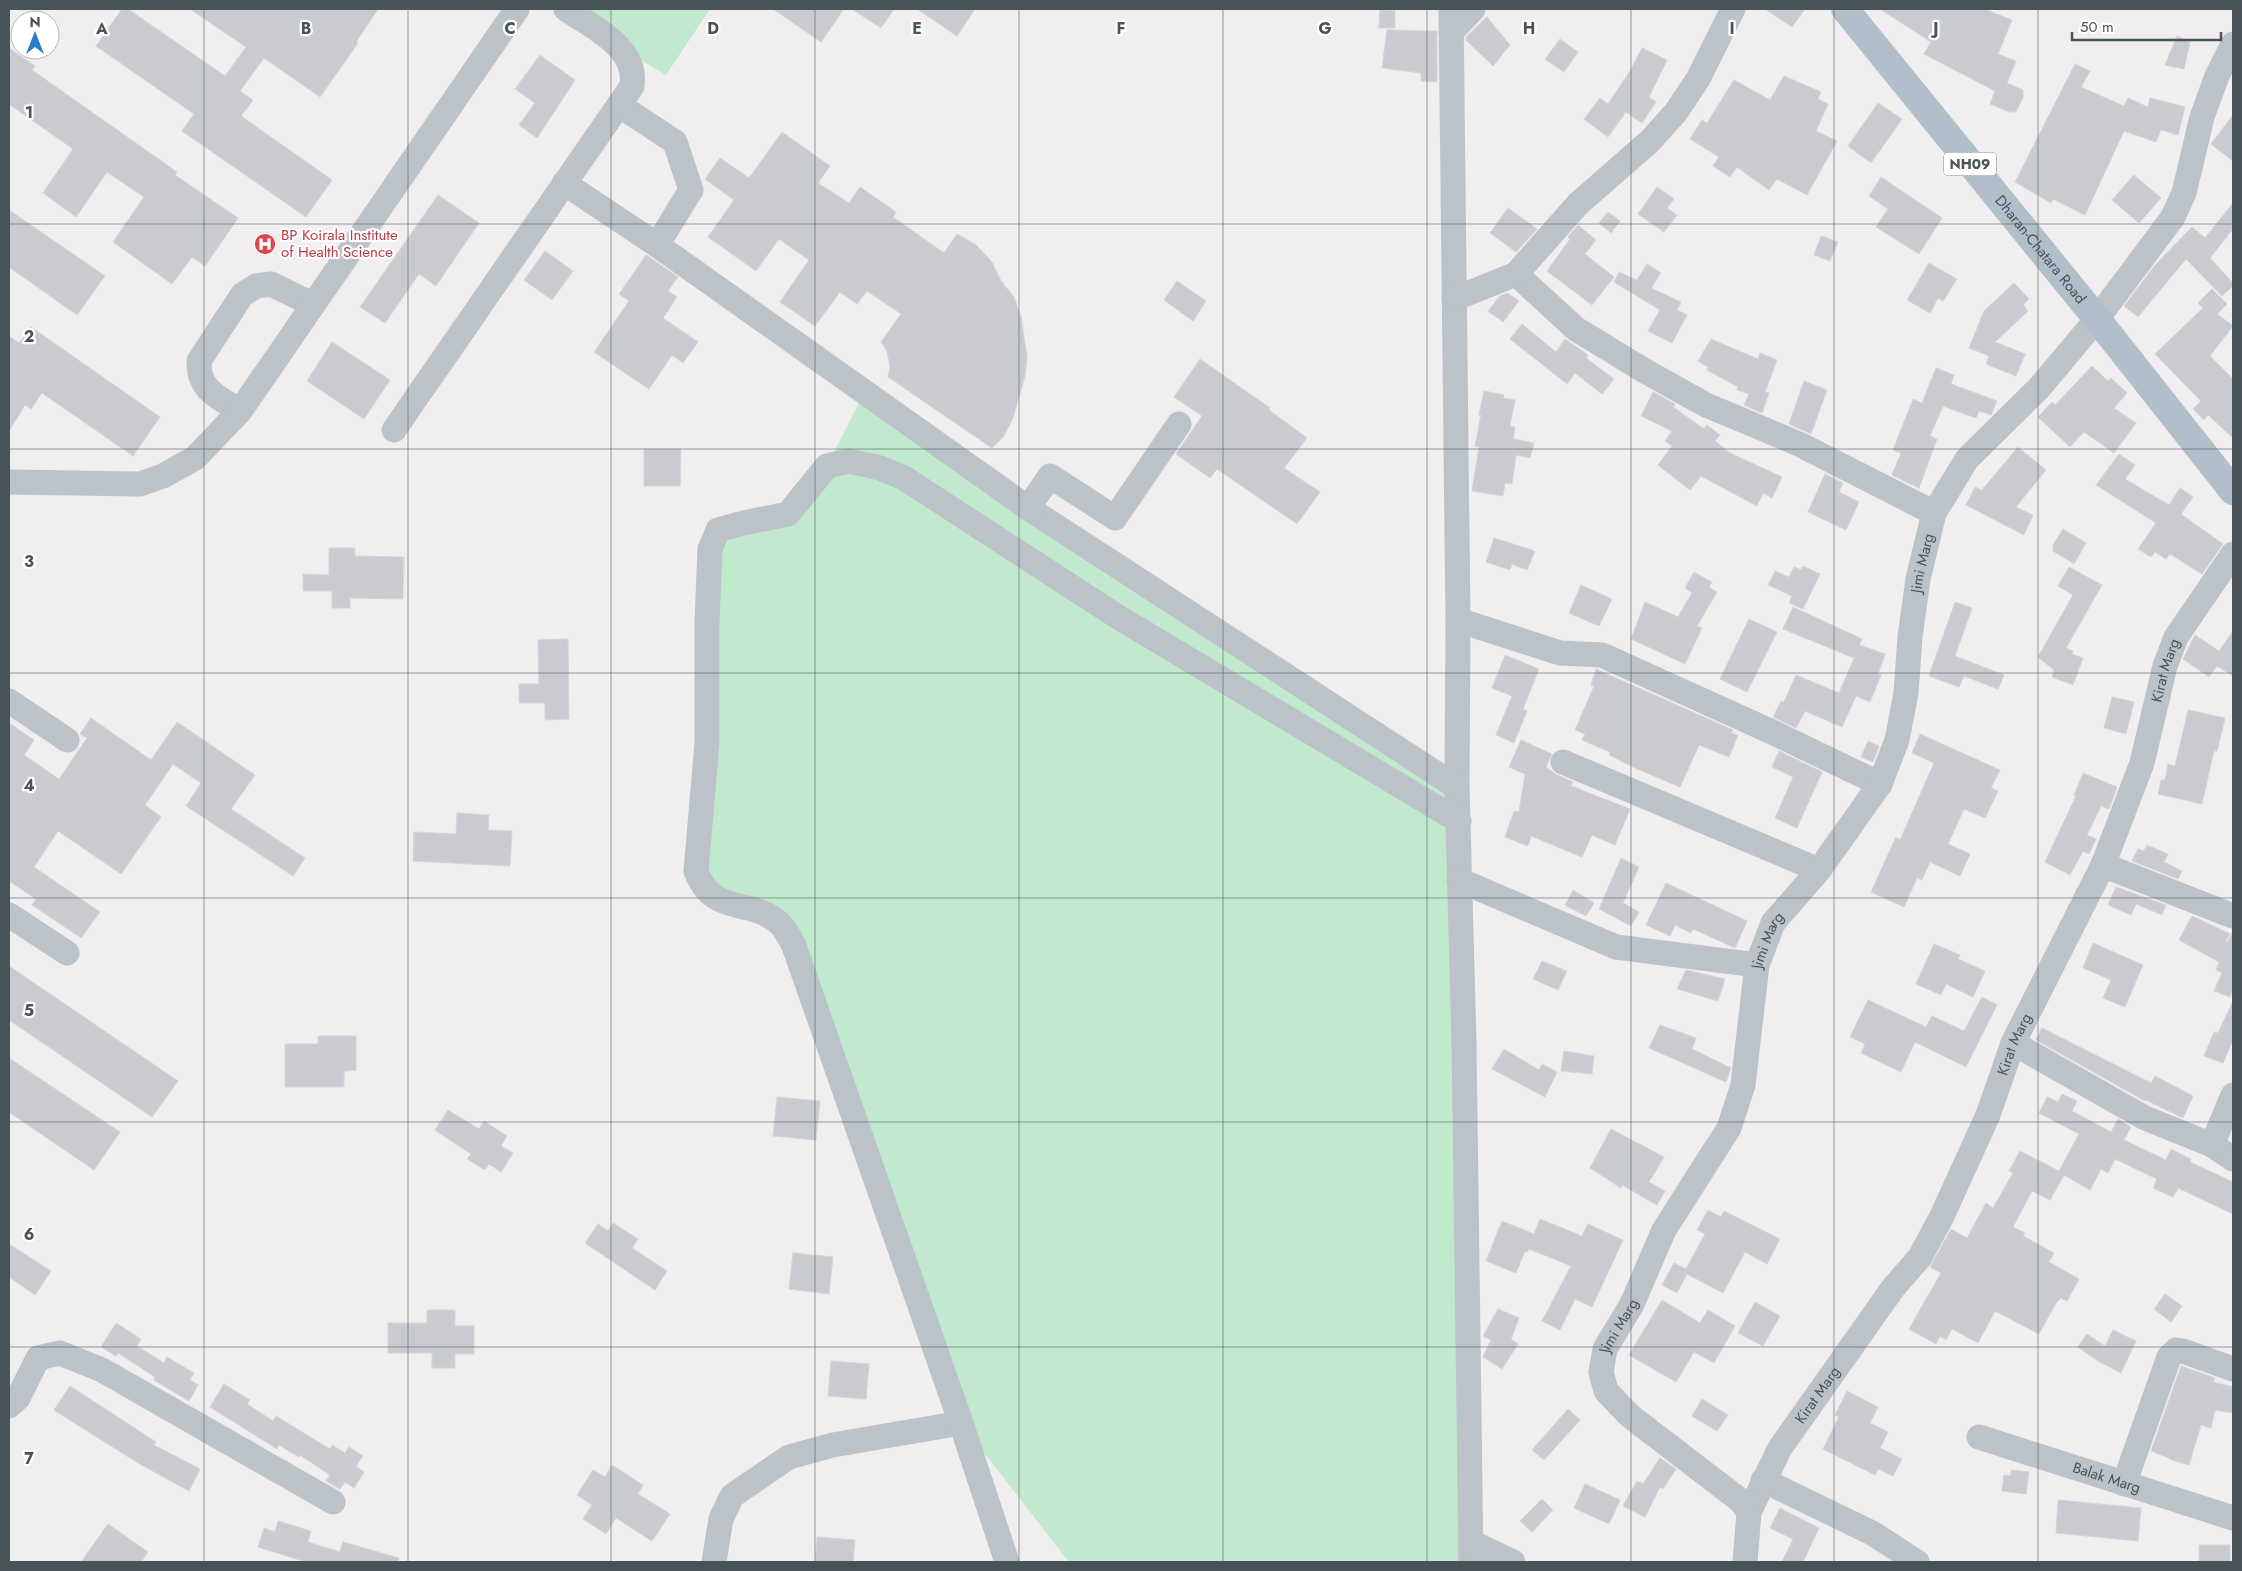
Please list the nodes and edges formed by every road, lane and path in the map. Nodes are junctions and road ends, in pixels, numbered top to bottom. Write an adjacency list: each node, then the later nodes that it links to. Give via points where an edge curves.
1 (516, 9): 14 (street)
2 (566, 9): 9 (street, via 625,51 633,77 632,86)
3 (1473, 9): 6 (street)
4 (1733, 9): 12 (street, via 1698,79 1676,112 1650,141 1578,204)
5 (1845, 9): 15 (main road, Dharan-Chatara Road / NH09)
6 (1451, 20): 13 (street)
7 (2233, 44): 8 (street, Jimi Marg)
8 (2225, 84): 15 (street, Jimi Marg, via 2202,117 2184,193 2173,217)
9 (619, 105): 10 (street); 11 (street, via 675,142 690,190)
10 (564, 183): 11 (street); 18 (street)
11 (657, 245): 21 (street)
12 (1516, 274): 13 (street); 22 (street, via 1576,329 1645,371 1706,405 1799,444)
13 (1454, 299): 24 (street)
14 (312, 304): 16 (street); 16 (street, via 271,284 256,286 242,294 199,361 198,374 205,388)
15 (2097, 318): 20 (main road, Dharan-Chatara Road / NH09); 22 (street, Jimi Marg, via 2039,388 1967,459)
16 (240, 411): 19 (street, via 195,458 164,476 140,484)
17 (1179, 424): 21 (street, via 1115,518 1050,476)
18 (394, 430)
19 (9, 482)
20 (2233, 491)
21 (1028, 508): 29 (street)
22 (1934, 513): 28 (street, Jimi Marg, via 1918,579 1906,693 1897,740)
23 (2233, 554): 31 (street, Kirat Marg, via 2176,637 2165,666 2142,763)
24 (1458, 620): 28 (street, via 1560,653 1602,655); 29 (street)
25 (9, 701): 26 (street)
26 (67, 740)
27 (1563, 762): 32 (street)
28 (1880, 784): 32 (street, Jimi Marg)
29 (1457, 787): 30 (street)
30 (1459, 821): 33 (street); 44 (street, via 1118,617 904,478 880,468 849,461 827,466 788,514 718,530 710,549 707,743 696,871 703,888 717,899 763,914 780,924 794,946)
31 (2103, 865): 35 (street); 38 (street, Kirat Marg)
32 (1819, 870): 37 (street, Jimi Marg, via 1773,923)
33 (1460, 880): 37 (street, via 1616,947); 51 (street)
34 (9, 915): 36 (street)
35 (2233, 916)
36 (67, 953)
37 (1757, 965): 49 (street, Jimi Marg, via 1743,1085 1729,1128 1664,1230 1632,1304 1605,1348 1601,1372 1606,1391 1630,1416 1741,1501)
38 (2013, 1043): 40 (street, via 2145,1118); 46 (street, Kirat Marg, via 1973,1148 1920,1257 1893,1288 1780,1448)
39 (2233, 1095): 40 (street)
40 (2212, 1145): 41 (street)
41 (2233, 1159)
42 (2233, 1369): 47 (street, via 2184,1351 2176,1350 2169,1357)
43 (9, 1406): 48 (street, via 18,1398 38,1358 60,1353 102,1370)
44 (961, 1423): 52 (street, via 834,1445 789,1458 732,1496 721,1519); 53 (street)
45 (1979, 1437): 47 (street, Balak Marg)
46 (1763, 1480): 49 (street, Kirat Marg); 56 (street, via 1872,1532)
47 (2124, 1484): 50 (street, Balak Marg)
48 (333, 1502)
49 (1749, 1512): 55 (street)
50 (2233, 1518)
51 (1471, 1552): 54 (street)
52 (714, 1562)
53 (1007, 1562)
54 (1513, 1562)
55 (1745, 1562)
56 (1917, 1562)

